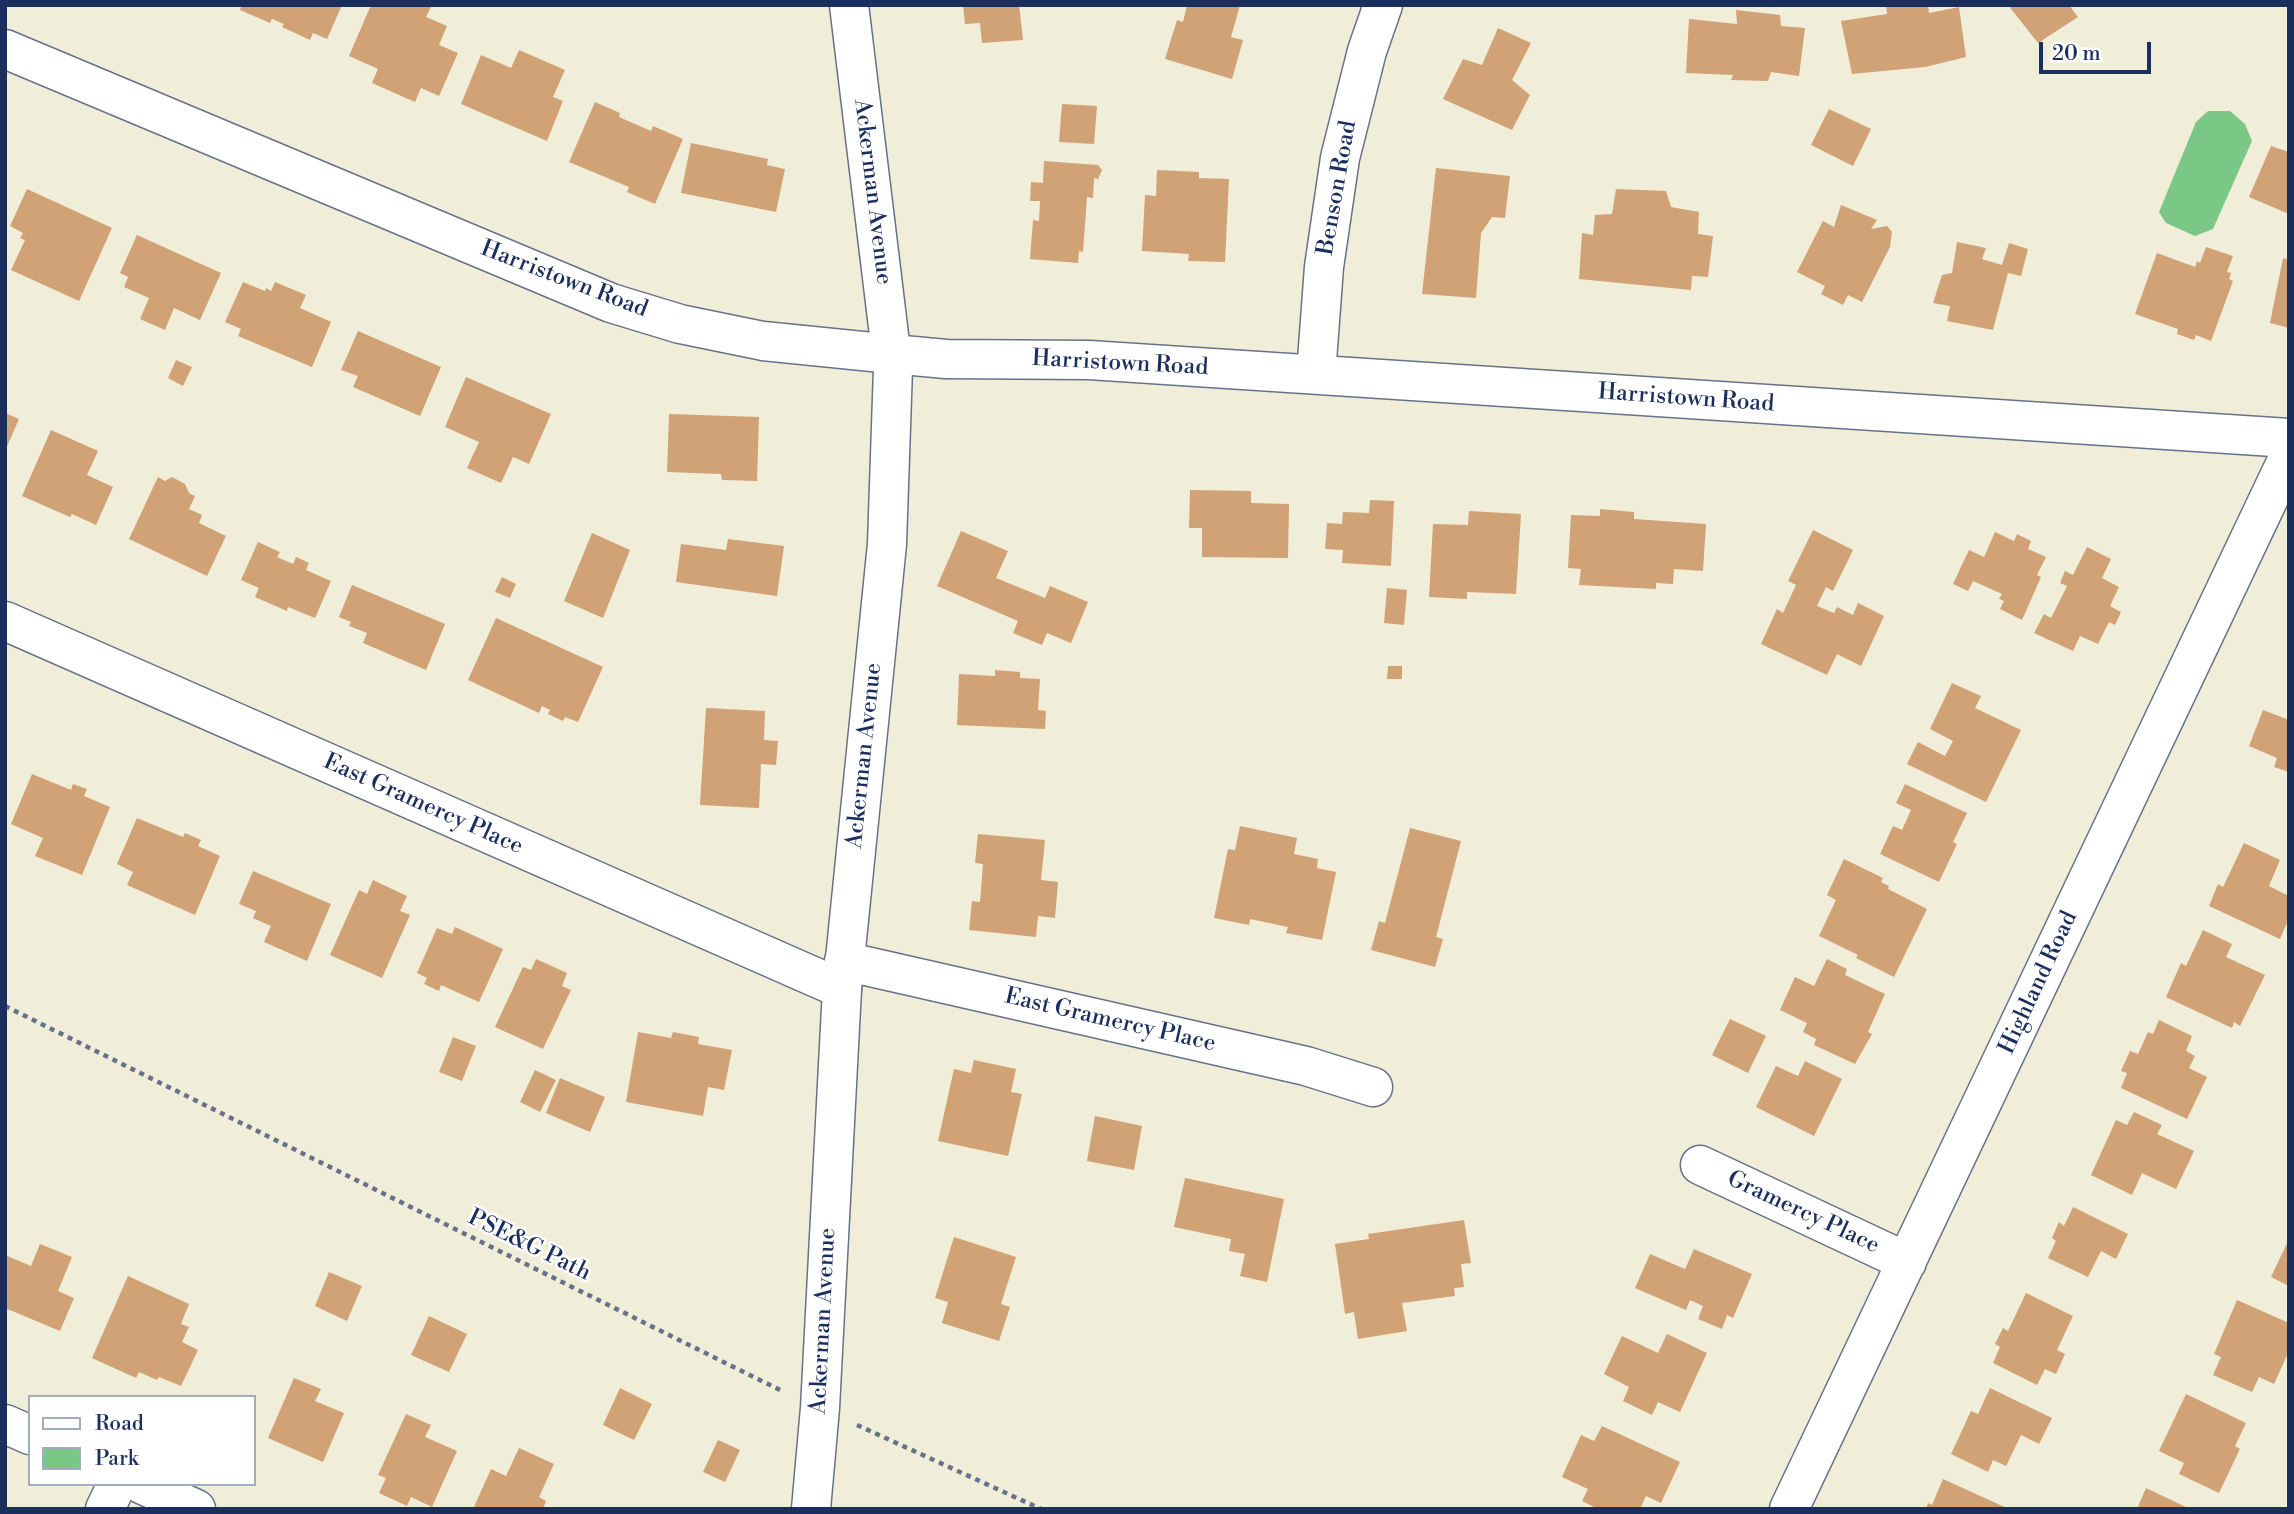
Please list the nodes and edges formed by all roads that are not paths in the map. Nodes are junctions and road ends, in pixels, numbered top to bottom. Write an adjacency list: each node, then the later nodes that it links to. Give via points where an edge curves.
1 (849, 5): 4 (street, Ackerman Avenue)
2 (1383, 5): 5 (street, Benson Road, via 1340,158 1324,267)
3 (5, 50): 4 (street, Harristown Road, via 611,303 680,324 763,341)
4 (892, 354): 5 (street, Harristown Road); 9 (street, Ackerman Avenue, via 887,544)
5 (1316, 374): 6 (street, Harristown Road)
6 (2289, 438)
7 (2289, 456): 12 (street, Highland Road)
8 (5, 621): 9 (street, East Gramercy Place)
9 (843, 975): 10 (street, East Gramercy Place, via 1306,1066); 19 (street, Ackerman Avenue)
10 (1373, 1087)
11 (1700, 1165): 12 (street, Gramercy Place)
12 (1906, 1262): 20 (street, Highland Road)
13 (5, 1424): 14 (street)
14 (28, 1433)
15 (116, 1486): 17 (street)
16 (145, 1486): 18 (street)
17 (105, 1509)
18 (196, 1509)
19 (811, 1509)
20 (1789, 1509)

